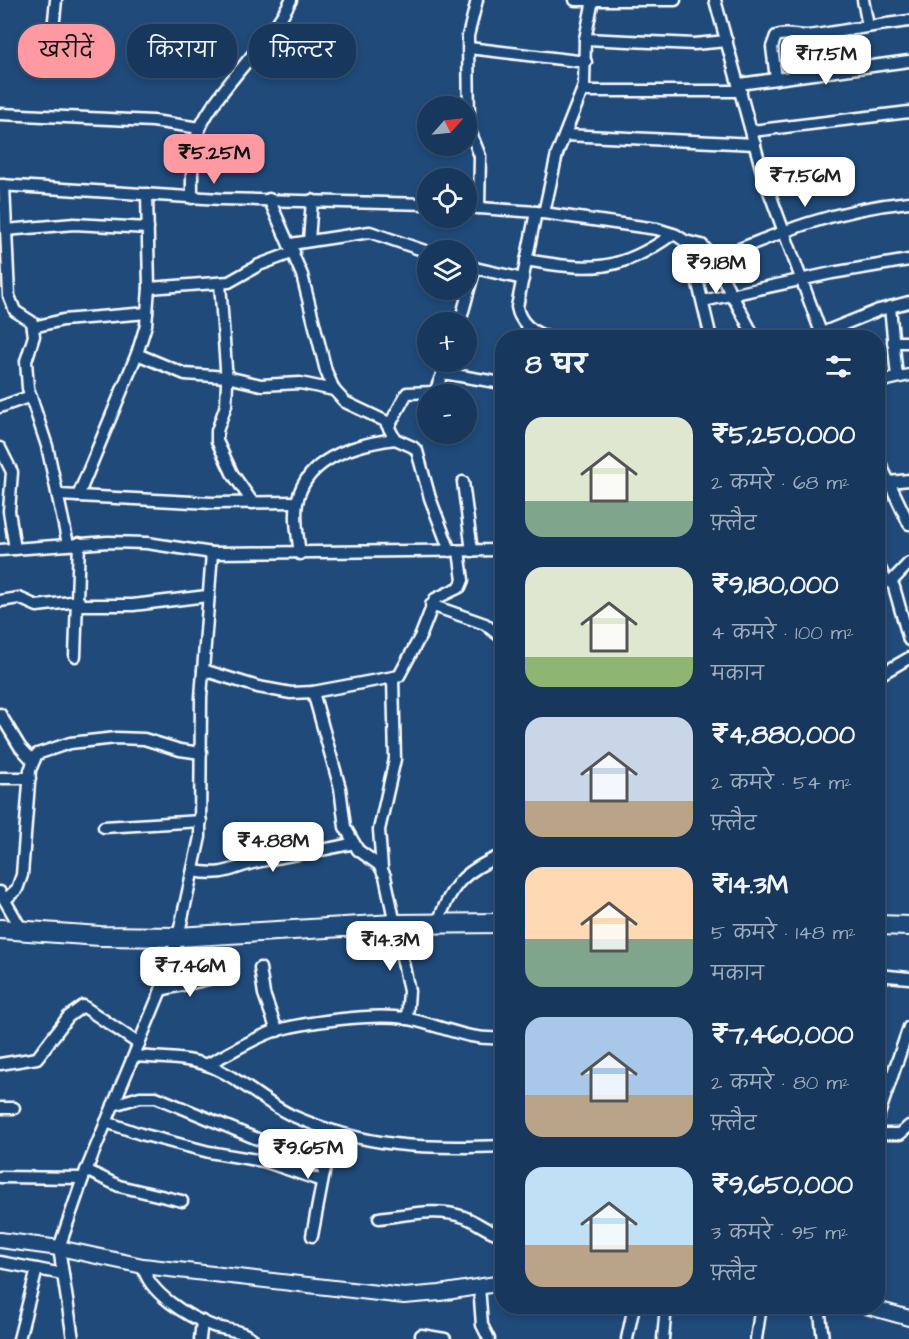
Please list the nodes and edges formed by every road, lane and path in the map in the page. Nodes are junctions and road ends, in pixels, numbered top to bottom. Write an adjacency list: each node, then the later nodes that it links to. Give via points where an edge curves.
1 (56, 0): 10 (street)
2 (291, 0): 22 (street)
3 (477, 0): 14 (street, via 469,26)
4 (575, 0): 5 (street)
5 (593, 0): 6 (street); 12 (street)
6 (675, 0)
7 (715, 0): 13 (street)
8 (863, 0): 11 (street)
9 (909, 21): 11 (street)
10 (54, 24)
11 (868, 26): 17 (street, via 805,36 776,36 772,47)
12 (585, 39): 13 (street, via 694,44); 16 (street)
13 (727, 41): 18 (street)
14 (469, 48): 16 (street); 33 (street, via 469,128 480,156)
15 (909, 61): 17 (street)
16 (586, 62): 19 (street)
17 (776, 79): 18 (street)
18 (740, 87): 19 (street); 23 (street)
19 (583, 91): 24 (street)
20 (909, 112): 23 (street)
21 (0, 114): 22 (street, via 153,121)
22 (200, 128): 28 (street, via 194,153)
23 (752, 131): 25 (street)
24 (565, 135): 25 (street); 34 (street)
25 (755, 144): 37 (street)
26 (2, 185): 27 (street); 36 (street)
27 (147, 194): 28 (street); 35 (street)
28 (192, 198): 29 (street)
29 (269, 199): 30 (street); 41 (street)
30 (312, 200): 32 (street); 39 (street)
31 (909, 202): 37 (street, via 840,212)
32 (417, 204)
33 (479, 208): 34 (street)
34 (540, 213): 38 (street); 43 (street)
35 (148, 228): 36 (street, via 82,224); 51 (street)
36 (6, 230): 47 (street)
37 (783, 230): 44 (street); 49 (street)
38 (673, 234): 40 (street); 43 (street, via 636,257 605,266 571,268)
39 (309, 241): 41 (street); 42 (street, via 370,232)
40 (685, 241): 44 (street, via 702,245); 53 (street)
41 (292, 248): 50 (street); 72 (street)
42 (417, 248)
43 (526, 260): 48 (street)
44 (713, 260): 52 (street)
45 (909, 260): 49 (street)
46 (477, 268): 48 (street)
47 (4, 274): 57 (street, via 11,304)
48 (523, 279): 58 (street, via 518,312)
49 (801, 280): 52 (street); 61 (street)
50 (220, 284): 51 (street); 68 (street)
51 (149, 288): 56 (street)
52 (732, 296): 53 (street); 60 (street)
53 (703, 301): 59 (street)
54 (909, 302): 55 (street)
55 (890, 307): 62 (street); 63 (street)
56 (147, 313): 57 (street); 65 (street)
57 (33, 327): 73 (street, via 26,360)
58 (529, 330)
59 (709, 330)
60 (751, 330)
61 (821, 330)
62 (835, 330)
63 (893, 342): 64 (street); 69 (street)
64 (909, 342)
65 (137, 354): 68 (street, via 184,374); 83 (street)
66 (443, 373): 71 (street); 75 (street, via 435,392 407,393)
67 (909, 375): 69 (street)
68 (227, 377): 72 (street, via 261,385 300,383); 85 (street, via 218,441 232,473)
69 (897, 377): 70 (street)
70 (885, 380)
71 (495, 382)
72 (334, 390): 75 (street, via 345,402 380,417)
73 (31, 396): 74 (street); 82 (street)
74 (0, 407)
75 (389, 426): 76 (street)
76 (395, 440): 84 (street, via 353,446 327,461 303,485); 91 (street, via 417,451 430,498)
77 (0, 448): 88 (street, via 12,472 9,511)
78 (885, 474): 81 (street)
79 (909, 480): 81 (street)
80 (463, 482): 92 (street)
81 (889, 482): 86 (street)
82 (58, 495): 83 (street); 87 (street)
83 (78, 496): 85 (street)
84 (297, 502): 85 (street); 94 (street)
85 (253, 503)
86 (909, 524)
87 (74, 543): 88 (street); 93 (street, via 147,543); 99 (street)
88 (15, 549): 89 (street)
89 (0, 550)
90 (495, 550): 92 (street)
91 (455, 551): 92 (street); 94 (street); 100 (street, via 463,580 460,587)
92 (472, 551)
93 (212, 553): 94 (street); 97 (street)
94 (300, 554)
95 (909, 563): 96 (street)
96 (885, 581): 102 (street)
97 (207, 596): 99 (street, via 134,605); 105 (street)
98 (0, 601): 99 (street, via 19,598 37,606)
99 (79, 603): 103 (street)
100 (431, 605): 101 (street, via 485,624); 107 (street, via 409,661)
101 (495, 632)
102 (909, 640)
103 (75, 656)
104 (909, 658): 106 (street)
105 (203, 670): 108 (street, via 276,691); 112 (street)
106 (885, 672)
107 (393, 679): 108 (street); 120 (street, via 395,759 379,830)
108 (313, 692): 118 (street, via 340,788 345,827)
109 (0, 714): 110 (street)
110 (13, 732): 111 (street); 113 (street)
111 (0, 734)
112 (201, 753): 113 (street, via 144,739 116,738 70,743 43,751); 116 (street)
113 (32, 760): 115 (street)
114 (0, 778): 115 (street)
115 (30, 778): 122 (street, via 22,875 17,889)
116 (201, 821): 117 (street); 121 (street)
117 (104, 828)
118 (354, 843): 120 (street); 121 (street, via 265,860 215,875)
119 (495, 859): 124 (street, via 461,879 445,902)
120 (382, 870): 125 (street)
121 (194, 871): 130 (street)
122 (2, 896): 129 (street)
123 (495, 922): 124 (main road)
124 (438, 923): 125 (main road)
125 (394, 924): 130 (main road); 136 (street, via 409,991)
126 (885, 925): 127 (main road)
127 (909, 927)
128 (0, 929): 129 (main road)
129 (22, 930): 130 (main road)
130 (178, 937): 135 (street)
131 (260, 968): 138 (street)
132 (885, 976): 134 (street)
133 (213, 978): 135 (street)
134 (909, 978)
135 (160, 990): 140 (street)
136 (407, 1019): 138 (street, via 380,1017); 139 (street, via 480,1039)
137 (909, 1027): 144 (street)
138 (277, 1031): 143 (street)
139 (495, 1038)
140 (140, 1044): 141 (street); 142 (street, via 83,1006 68,1017 37,1058)
141 (135, 1056): 143 (street); 145 (street)
142 (0, 1064)
143 (207, 1065): 150 (street, via 267,1103)
144 (885, 1097)
145 (113, 1105): 148 (street); 153 (street, via 156,1097)
146 (0, 1108): 147 (street)
147 (14, 1108)
148 (106, 1122): 154 (street); 156 (street, via 198,1149 263,1161)
149 (909, 1126): 151 (street, via 900,1134)
150 (336, 1132): 152 (street, via 393,1145); 153 (street)
151 (885, 1134)
152 (495, 1146)
153 (325, 1167): 156 (street)
154 (85, 1174): 155 (street); 157 (street); 162 (street)
155 (0, 1178)
156 (322, 1181): 160 (street)
157 (182, 1201)
158 (379, 1218): 159 (street, via 425,1213 458,1215)
159 (495, 1233)
160 (312, 1236)
161 (0, 1240): 162 (street)
162 (59, 1248): 164 (street); 166 (street)
163 (0, 1262): 165 (street)
164 (143, 1266): 168 (street, via 404,1296); 175 (street, via 154,1287)
165 (37, 1269): 166 (street); 177 (street)
166 (63, 1274): 178 (street)
167 (495, 1284): 168 (street)
168 (479, 1286): 182 (street, via 482,1324)
169 (885, 1311): 174 (street)
170 (632, 1314): 183 (street)
171 (665, 1314): 184 (street)
172 (759, 1314): 185 (street)
173 (820, 1314): 186 (street)
174 (909, 1318)
175 (202, 1321): 179 (street); 180 (street)
176 (421, 1335): 181 (street)
177 (19, 1339)
178 (73, 1339)
179 (200, 1339)
180 (253, 1339)
181 (445, 1339)
182 (489, 1339)
183 (627, 1339)
184 (663, 1339)
185 (756, 1339)
186 (823, 1339)

